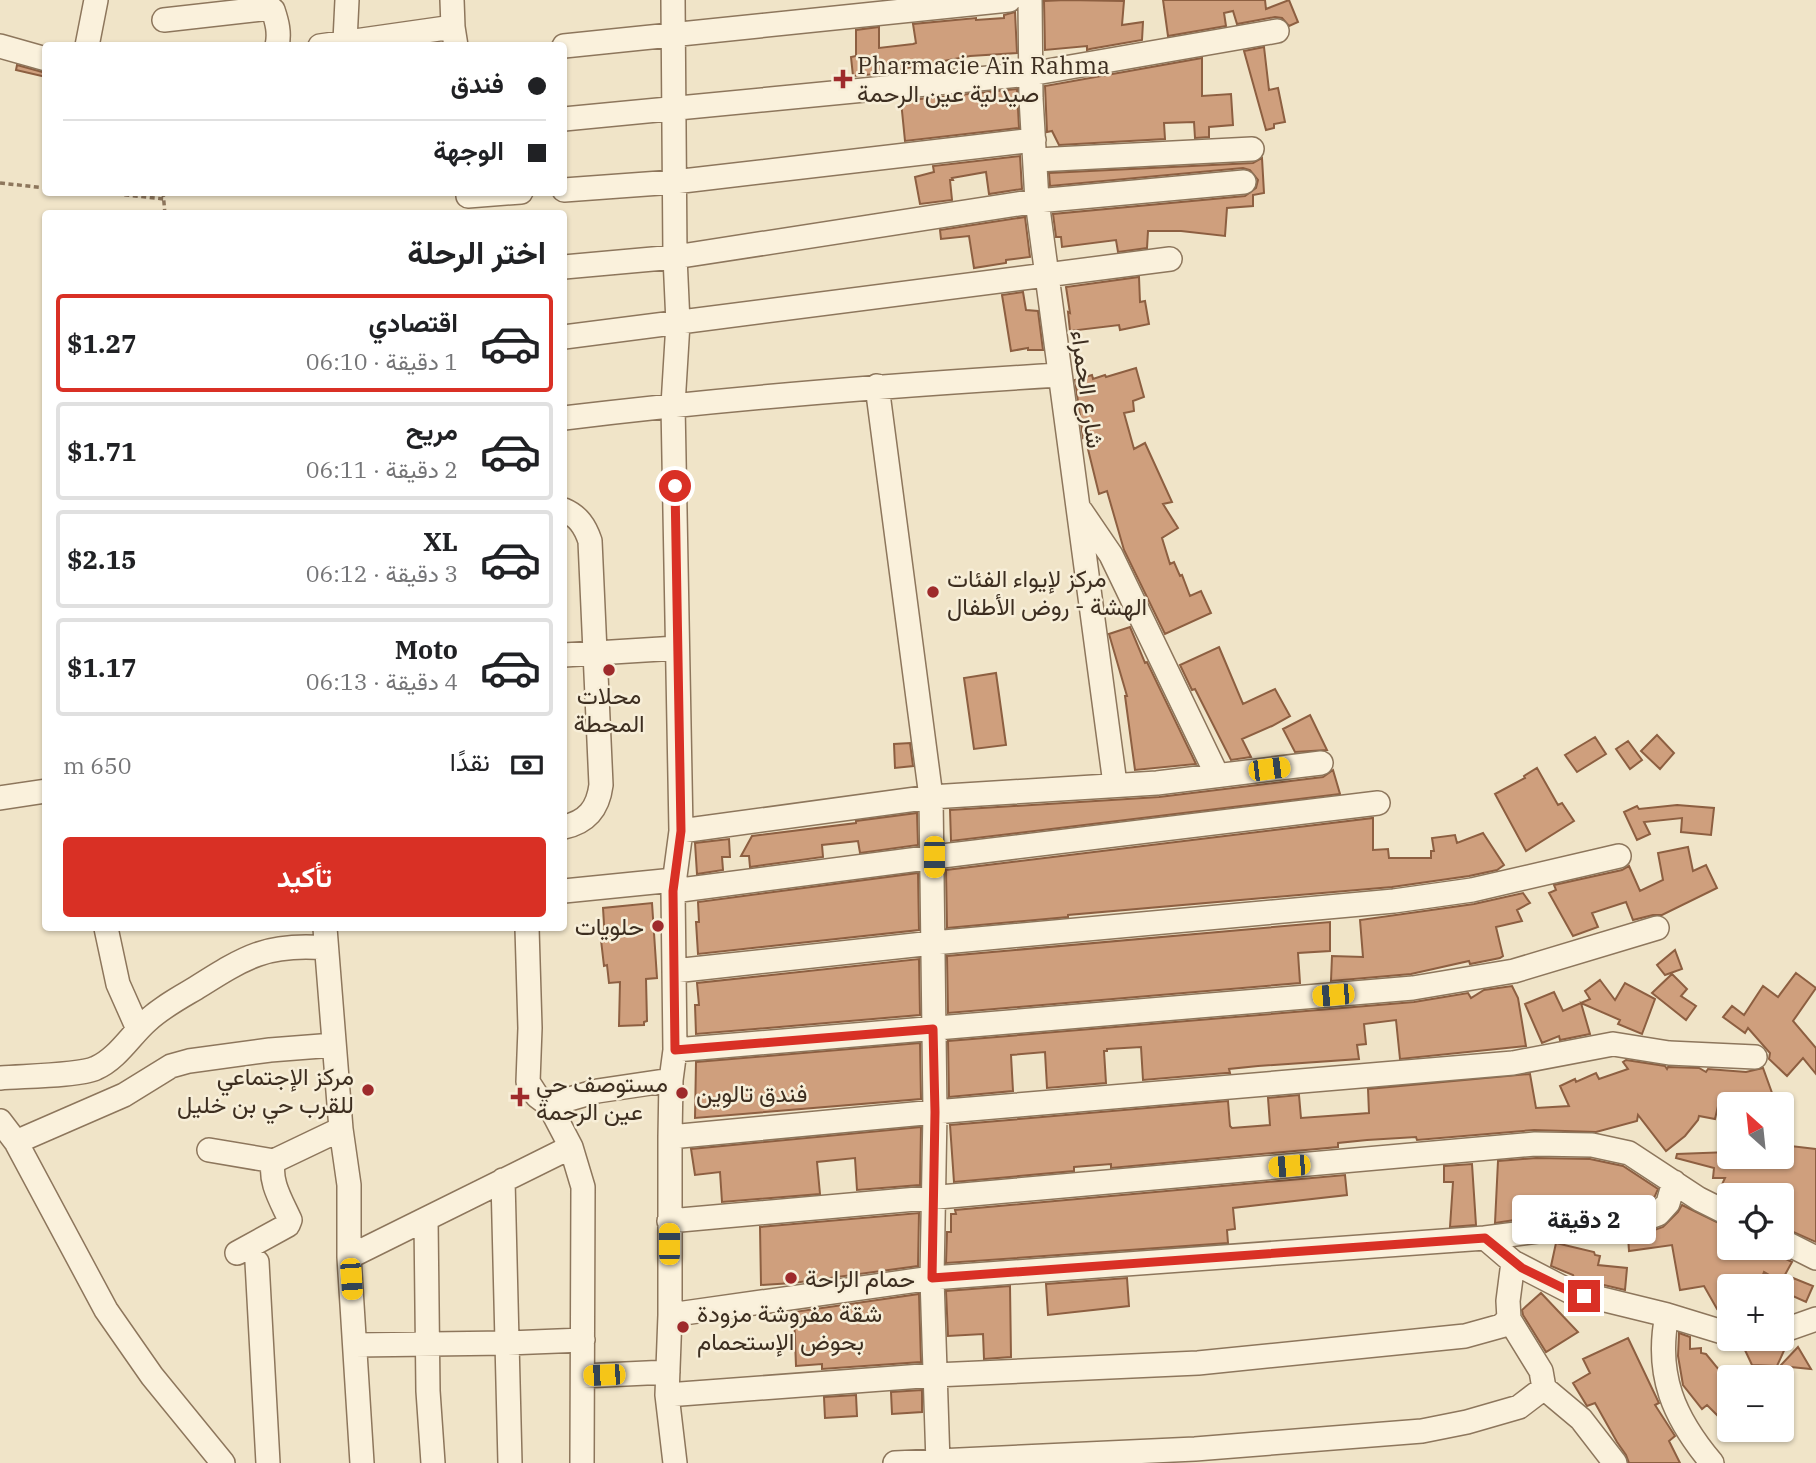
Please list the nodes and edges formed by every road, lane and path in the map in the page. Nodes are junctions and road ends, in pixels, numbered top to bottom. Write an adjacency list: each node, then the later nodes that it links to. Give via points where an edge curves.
1 (96, 0): 13 (street)
2 (347, 0): 12 (street)
3 (452, 0): 11 (street)
4 (673, 0): 10 (street)
5 (1009, 0): 10 (street)
6 (1030, 0): 19 (street, شارع الحمراء)
7 (270, 4): 8 (street); 14 (street)
8 (164, 20)
9 (1277, 31): 19 (street)
10 (674, 35): 17 (street); 20 (street)
11 (454, 36): 12 (street)
12 (345, 41): 15 (street)
13 (88, 42)
14 (278, 42)
15 (340, 42)
16 (0, 46): 18 (street)
17 (567, 47)
18 (42, 58)
19 (1030, 74): 20 (street); 23 (street, شارع الحمراء)
20 (673, 107): 21 (street); 24 (street)
21 (567, 119)
22 (1252, 149): 23 (street)
23 (1035, 150): 24 (street); 33 (street, شارع الحمراء)
24 (674, 182): 28 (street); 35 (street)
25 (1244, 182): 33 (street)
26 (0, 183): 27 (path)
27 (42, 188)
28 (567, 190)
29 (142, 196): 31 (path)
30 (498, 196): 32 (street)
31 (164, 198): 34 (path)
32 (469, 201)
33 (1037, 201): 35 (street); 38 (street, شارع الحمراء)
34 (166, 210)
35 (675, 257): 37 (street); 39 (street)
36 (1171, 259): 38 (street)
37 (567, 267)
38 (1046, 274): 39 (street); 41 (street, شارع الحمراء)
39 (678, 323): 40 (street); 43 (street)
40 (567, 337)
41 (1060, 376): 42 (street); 45 (street, شارع الحمراء)
42 (877, 386): 43 (street); 54 (street)
43 (673, 405): 44 (street); 47 (street)
44 (567, 418)
45 (1079, 508): 51 (street, via 1111,555); 52 (street, شارع الحمراء)
46 (567, 512): 48 (street, via 580,520 590,541)
47 (677, 648): 48 (street); 58 (street)
48 (595, 653): 49 (street); 57 (street, via 600,798 586,818)
49 (567, 655)
50 (1321, 763): 51 (street)
51 (1217, 775): 52 (street)
52 (1115, 784): 54 (street)
53 (42, 792): 55 (street)
54 (931, 797): 58 (street); 60 (street)
55 (0, 798)
56 (1378, 803): 60 (street)
57 (567, 826)
58 (681, 831): 61 (street)
59 (1619, 856): 67 (street, via 1472,890 1394,901)
60 (934, 857): 61 (street); 67 (street)
61 (674, 885): 62 (street); 68 (street)
62 (567, 891)
63 (1657, 928): 70 (street, via 1514,971 1413,988)
64 (107, 931): 69 (street, via 118,984)
65 (527, 931): 76 (street, via 528,1082)
66 (325, 938): 69 (street, via 240,960 156,1012); 71 (street)
67 (933, 943): 68 (street); 70 (street)
68 (674, 971): 72 (street)
69 (138, 1029): 74 (street, via 94,1070)
70 (933, 1029): 72 (street); 77 (street)
71 (334, 1045): 79 (street); 81 (street, via 171,1066 124,1095)
72 (675, 1050): 75 (street)
73 (1755, 1057): 77 (street, via 1612,1044 1513,1063)
74 (0, 1078)
75 (671, 1080): 76 (street, via 597,1091); 80 (street)
76 (549, 1105): 82 (street)
77 (935, 1112): 80 (street); 87 (street)
78 (0, 1121): 81 (street)
79 (341, 1129): 84 (street); 93 (street, via 349,1185)
80 (670, 1137): 90 (street)
81 (16, 1142): 112 (street, via 106,1310 152,1376)
82 (571, 1147): 85 (street); 103 (street, via 583,1187)
83 (209, 1150): 84 (street)
84 (274, 1161): 113 (street, via 275,1188 290,1220 247,1257)
85 (503, 1180): 89 (street); 105 (street)
86 (1674, 1182): 87 (street, via 1629,1153 1592,1144 1535,1144); 88 (street); 91 (street, via 1668,1203 1658,1214 1639,1221)
87 (933, 1197): 90 (street); 96 (street)
88 (1717, 1208)
89 (426, 1219): 93 (street); 104 (street)
90 (669, 1221): 97 (street)
91 (1485, 1238): 95 (street); 96 (street)
92 (1794, 1247): 94 (street)
93 (349, 1257): 106 (street)
94 (1816, 1258)
95 (1513, 1262): 98 (street, via 1569,1291); 99 (street)
96 (932, 1278): 97 (street); 107 (street)
97 (670, 1315): 109 (street)
98 (1667, 1315): 102 (street); 121 (street, via 1666,1383 1693,1440)
99 (1509, 1319): 107 (street, via 1501,1326 1465,1336 1198,1363); 110 (street, via 1541,1371)
100 (1816, 1319): 101 (street)
101 (1794, 1327)
102 (1717, 1330)
103 (583, 1340): 105 (street); 108 (street)
104 (428, 1343): 105 (street); 106 (street); 115 (street)
105 (507, 1343): 116 (street)
106 (355, 1345): 114 (street)
107 (935, 1375): 109 (street); 111 (street)
108 (583, 1376): 109 (street); 117 (street)
109 (667, 1384): 118 (street)
110 (1544, 1388): 111 (street, via 1519,1407 1422,1431); 120 (street, via 1581,1419)
111 (938, 1462): 119 (street)
112 (223, 1463)
113 (268, 1463)
114 (362, 1463)
115 (433, 1463)
116 (510, 1463)
117 (582, 1463)
118 (675, 1463)
119 (895, 1463)
120 (1615, 1463)
121 (1712, 1463)

